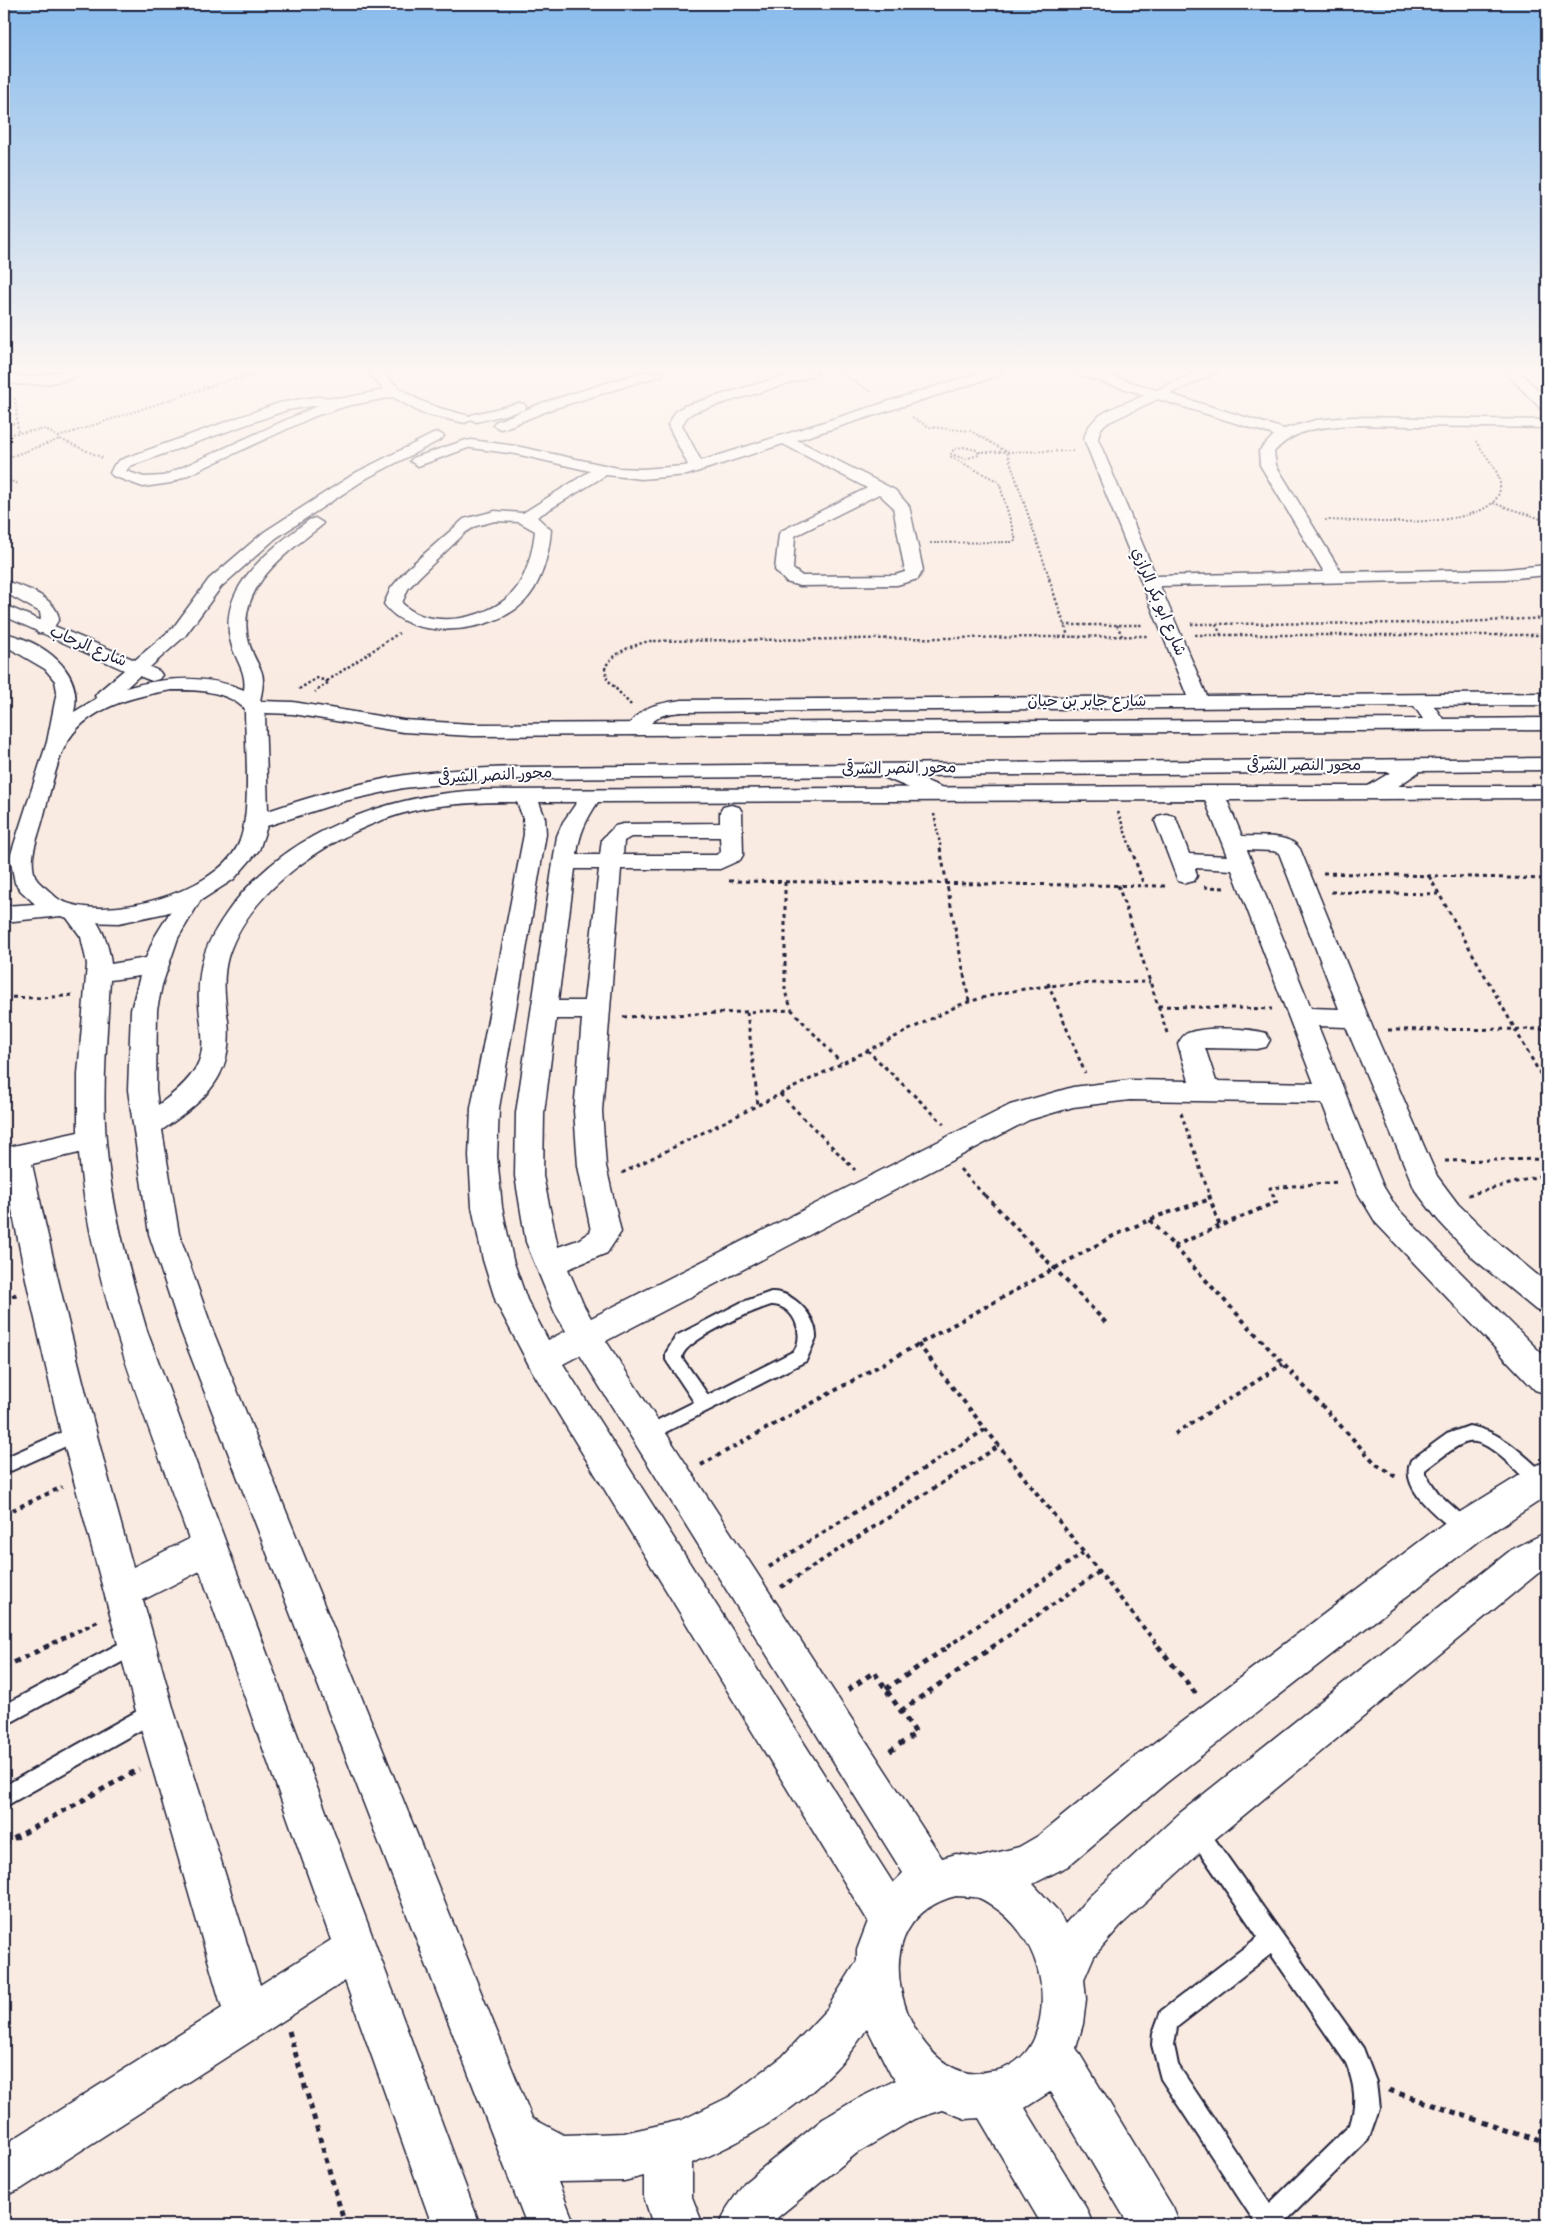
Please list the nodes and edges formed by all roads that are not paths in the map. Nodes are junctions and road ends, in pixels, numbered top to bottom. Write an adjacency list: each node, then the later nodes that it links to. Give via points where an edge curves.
1 (126, 476): 2 (street, via 143,482 160,481)
2 (171, 476)
3 (359, 476): 20 (street, via 270,535 215,583 179,632)
4 (390, 476): 25 (street, via 301,534 252,578 237,606 236,631 240,646 255,673)
5 (593, 476): 10 (street)
6 (856, 476): 9 (street)
7 (1105, 476): 13 (street, شارع ابو بكر الرازي)
8 (1275, 476): 12 (street)
9 (879, 488): 9 (street, via 901,506 914,573 904,579 800,581 784,570 790,530)
10 (525, 518): 10 (street, via 539,524 543,536 526,588 513,603 492,616 447,624 418,620 403,614 393,604 400,588 413,573 470,522 495,516)
11 (1547, 570): 12 (street)
12 (1336, 578): 13 (street)
13 (1149, 581): 24 (street, شارع ابو بكر الرازي)
14 (4, 586): 17 (street, via 49,610 50,619)
15 (4, 610): 16 (street, شارع الرحاب)
16 (25, 620): 17 (street, شارع الرحاب); 18 (street)
17 (44, 629): 20 (street, شارع الرحاب)
18 (4, 630)
19 (4, 638): 30 (street, شارع الرحاب, via 41,658 63,677 67,691 65,710)
20 (136, 668): 21 (street, شارع الرحاب); 26 (street)
21 (172, 684): 25 (street, via 218,687 236,692); 26 (street, via 129,693)
22 (1547, 699): 23 (street, شارع جابر بن حيان)
23 (1420, 700): 24 (street, شارع جابر بن حيان); 28 (street)
24 (1199, 702): 27 (street, شارع جابر بن حيان, via 707,705 659,709)
25 (253, 704): 27 (street, via 403,726 472,730); 42 (street)
26 (96, 705): 30 (street, via 63,730)
27 (639, 723): 28 (street)
28 (1437, 724): 29 (street)
29 (1547, 724)
30 (54, 746): 43 (street)
31 (1547, 764): 32 (street, محور النصر الشرقى)
32 (1416, 765): 33 (street, محور النصر الشرقى); 34 (street)
33 (879, 769): 37 (street); 42 (street, محور النصر الشرقى, via 454,776 388,785 323,800)
34 (1376, 791): 35 (street); 36 (street)
35 (1213, 792): 37 (street); 45 (street)
36 (1547, 792)
37 (934, 794): 38 (street)
38 (731, 796): 40 (street); 44 (street)
39 (526, 797): 40 (street); 61 (street, via 444,799 383,813 322,842 272,877 242,908 217,956 210,987 216,1047 208,1071 188,1096); 67 (street, via 534,818 535,834 485,1108 483,1156 487,1207 498,1260 512,1302)
40 (591, 797): 47 (street, via 571,829)
41 (1166, 820): 45 (street, via 1186,878)
42 (257, 822): 49 (street, via 251,847 242,860 212,885)
43 (29, 826): 46 (street); 50 (street, via 21,857 22,872 29,886 41,898)
44 (730, 830): 48 (street, via 623,831 613,839); 48 (street, via 732,855 720,862)
45 (1238, 853): 55 (street); 57 (street, via 1284,845 1289,849)
46 (4, 855)
47 (564, 862): 48 (street); 54 (street)
48 (611, 863): 56 (street)
49 (191, 896): 50 (street, via 121,915); 52 (street, via 166,938)
50 (67, 911): 51 (street); 53 (street, via 94,937 98,950)
51 (4, 914)
52 (156, 964): 53 (street); 61 (street, via 144,1010 142,1090)
53 (98, 982): 62 (street, via 91,1078)
54 (543, 1010): 56 (street); 64 (street, via 530,1113 529,1176 541,1242)
55 (1299, 1013): 57 (street); 60 (street)
56 (595, 1014): 64 (street, via 588,1111 592,1166 606,1232 603,1240 595,1246)
57 (1359, 1024): 65 (street, via 1425,1182 1485,1250)
58 (1257, 1040): 59 (street, via 1196,1040 1191,1044)
59 (1188, 1091): 60 (street); 66 (street, via 1130,1090 1094,1094 1020,1112)
60 (1330, 1093): 68 (street, via 1365,1180 1386,1215)
61 (147, 1126): 94 (street, via 164,1234 197,1331)
62 (92, 1140): 63 (street); 75 (street, via 112,1262 131,1330)
63 (10, 1158): 71 (street)
64 (550, 1262): 66 (street, via 571,1313)
65 (1547, 1301)
66 (586, 1337): 67 (street); 70 (street)
67 (542, 1359): 85 (street)
68 (1547, 1379)
69 (705, 1404): 69 (lane, via 800,1356 809,1340 808,1332 790,1304 776,1297 760,1301 682,1341 674,1360); 70 (lane)
70 (648, 1432): 84 (street)
71 (78, 1433): 72 (lane); 77 (street)
72 (4, 1466)
73 (1544, 1479): 74 (street); 74 (lane, via 1493,1440 1476,1434 1458,1436 1417,1466 1416,1476 1418,1482)
74 (1465, 1529): 83 (street, via 1052,1851 1026,1866)
75 (210, 1547): 77 (street); 87 (street)
76 (1547, 1549): 82 (street, via 1524,1562)
77 (125, 1599): 78 (street)
78 (136, 1643): 79 (street); 80 (lane)
79 (155, 1711): 81 (lane); 90 (street)
80 (4, 1716)
81 (4, 1797)
82 (1195, 1828): 86 (lane); 89 (street, via 1105,1911 1079,1941)
83 (981, 1878): 84 (street, via 956,1875); 89 (street, via 1003,1887 1030,1909 1054,1948)
84 (932, 1881): 85 (street, via 916,1890)
85 (891, 1918): 88 (street)
86 (1273, 1939): 98 (lane, via 1355,2056 1365,2082 1367,2109 1360,2132); 98 (lane, via 1169,2018 1163,2034 1163,2052 1170,2071)
87 (356, 1949): 90 (street); 97 (street)
88 (877, 1970): 92 (street, via 879,1998 887,2026 901,2052 919,2072); 95 (street, via 843,2025 798,2073 745,2113 687,2142)
89 (1062, 1976): 91 (street, via 1061,2027)
90 (263, 2007): 96 (street)
91 (1052, 2051): 93 (street, via 1027,2082); 103 (street)
92 (942, 2088): 93 (street, via 967,2096); 101 (street, via 907,2098 873,2114 840,2136 761,2200)
93 (992, 2097): 102 (street)
94 (516, 2135): 95 (street, via 560,2159 624,2157); 99 (street)
95 (671, 2146): 100 (street, via 666,2183 674,2218)
96 (4, 2172)
97 (453, 2222)
98 (1267, 2224)
99 (551, 2225)
100 (679, 2225)
101 (744, 2225)
102 (1069, 2225)
103 (1156, 2225)

